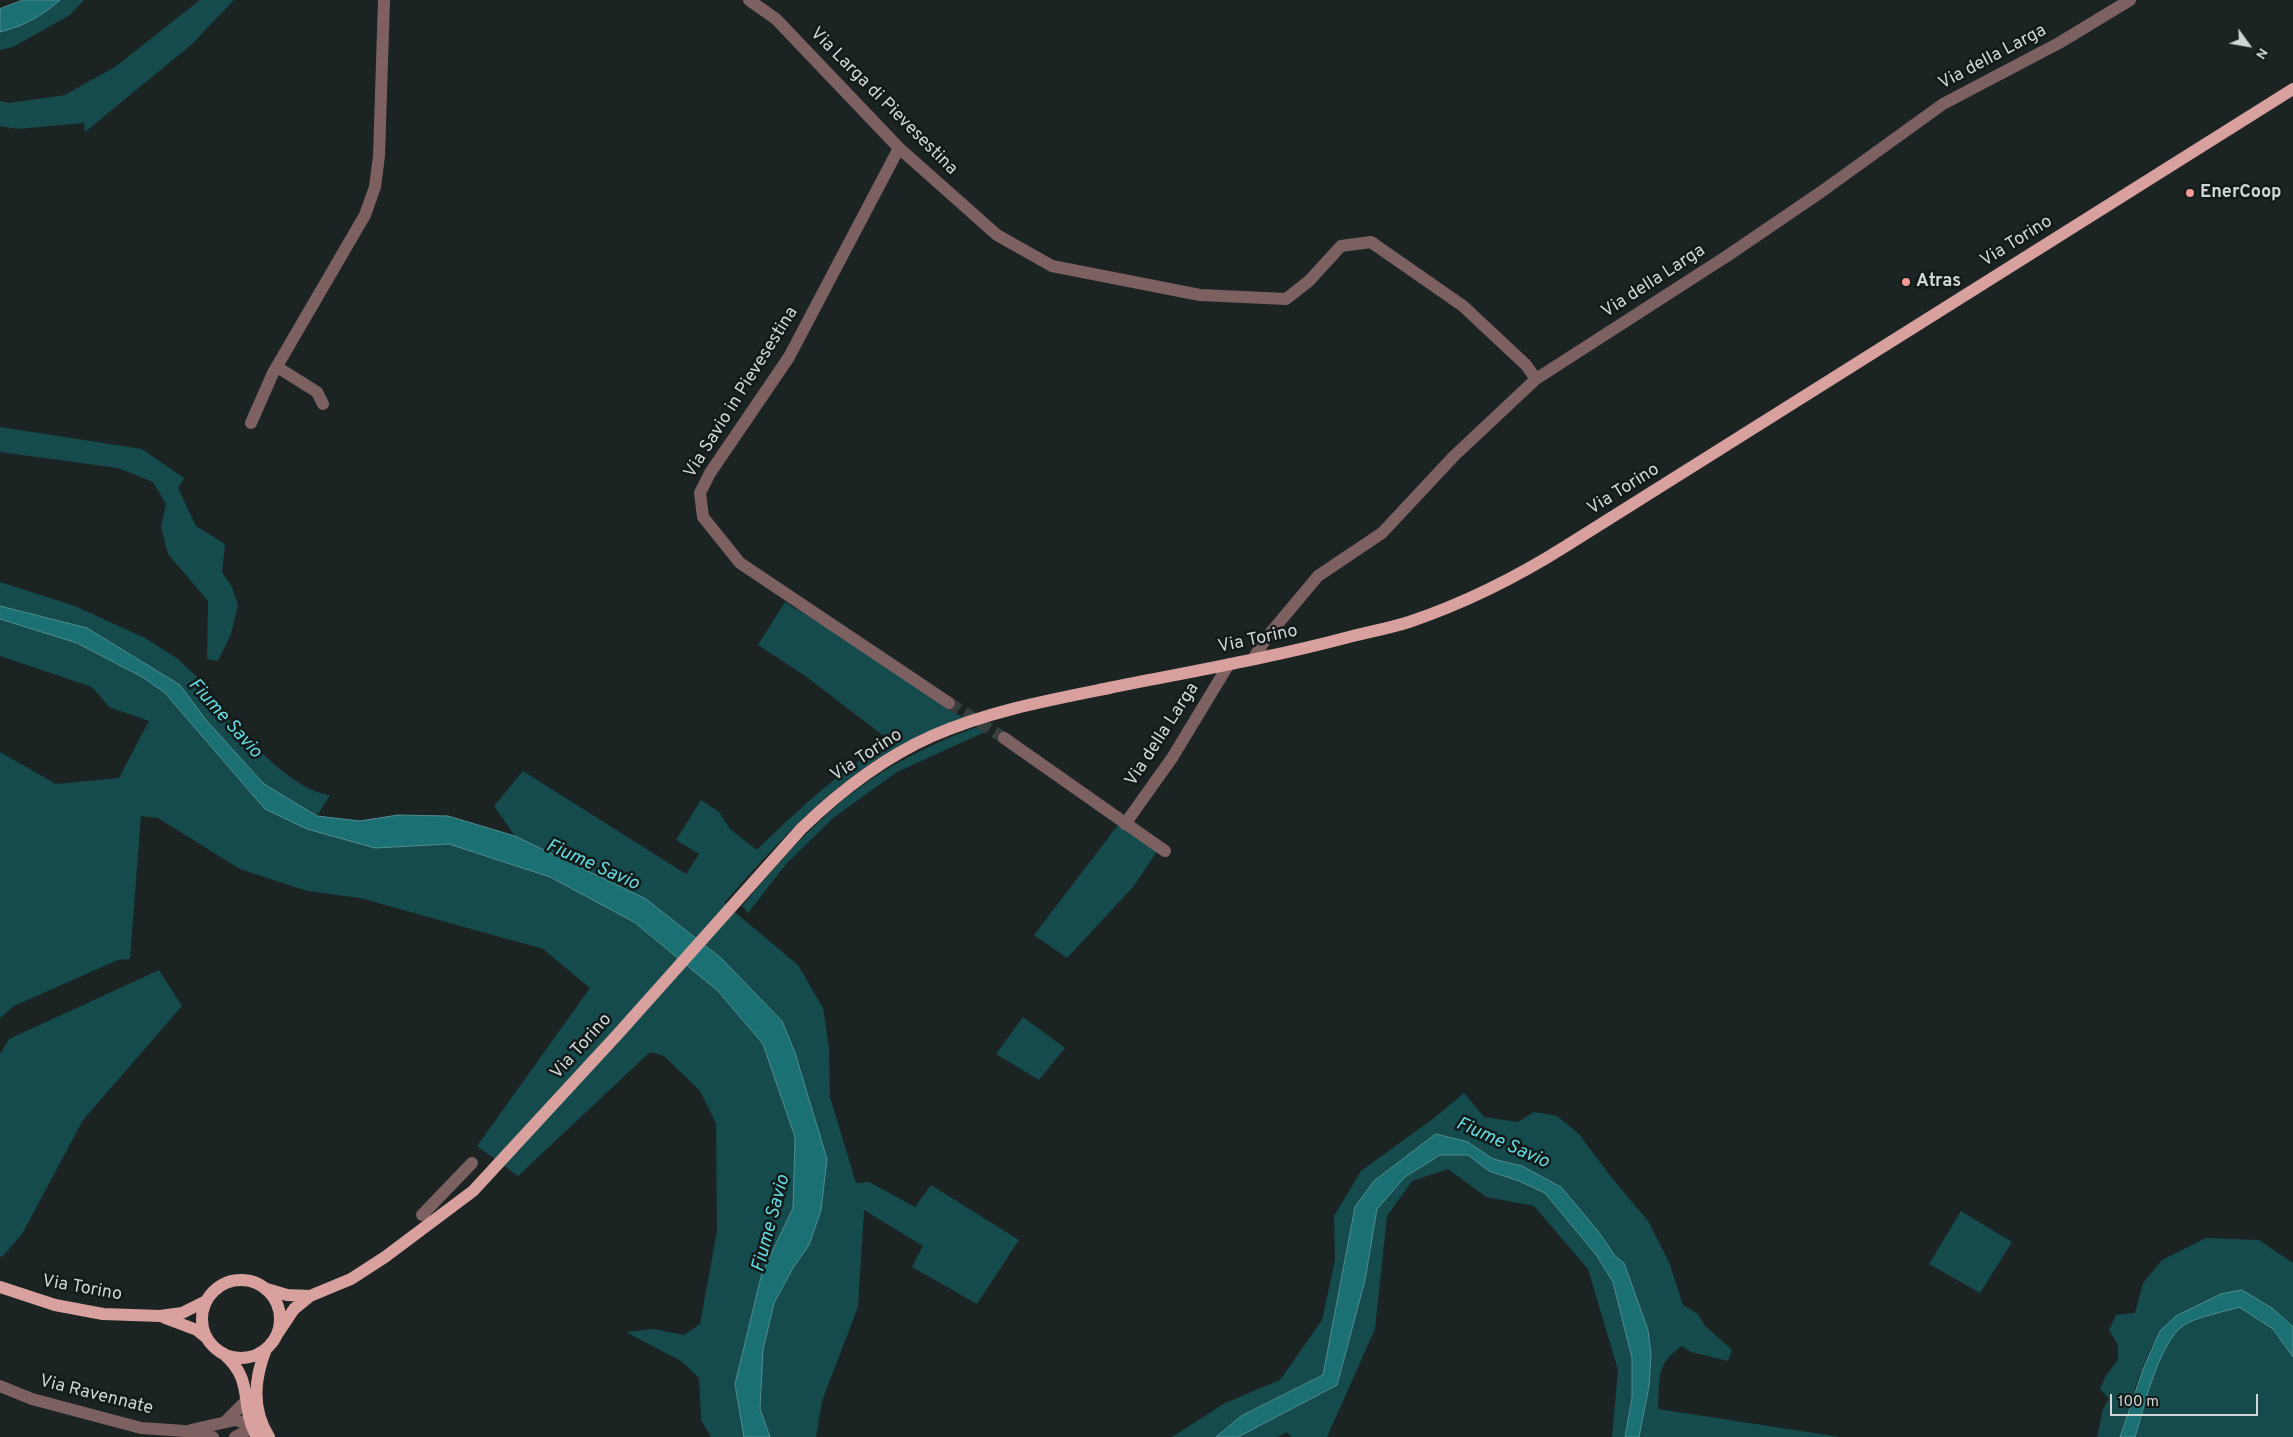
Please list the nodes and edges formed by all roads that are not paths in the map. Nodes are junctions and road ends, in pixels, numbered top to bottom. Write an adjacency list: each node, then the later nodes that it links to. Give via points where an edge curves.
1 (384, 0): 6 (street, via 379,156 375,187 360,223)
2 (749, 0): 5 (street, Via Larga di Pievesestina, via 776,19)
3 (2130, 0): 7 (street, Via della Larga, via 1943,104 1727,256)
4 (2293, 89): 10 (main road, Via Torino, via 1531,568 1495,587 1408,622)
5 (900, 148): 7 (street, Via Larga di Pievesestina, via 997,235 1052,266 1200,295 1286,299 1309,282 1341,246 1371,242 1463,306 1526,365); 12 (street, Via Savio in Pievesestina, via 789,357 710,473 700,494 703,517 740,563)
6 (276, 367): 8 (street, via 317,392); 9 (street)
7 (1536, 379): 10 (street, Via della Larga, via 1454,456 1382,533 1318,576 1267,637)
8 (323, 404)
9 (250, 423)
10 (1253, 659): 11 (main road, Via Torino)
11 (1229, 664): 14 (street, Via della Larga, via 1172,758); 18 (main road, Via Torino, via 981,717 931,736 854,782 826,805 775,857 473,1191)
12 (949, 703)
13 (1004, 738): 14 (street)
14 (1125, 824): 15 (street)
15 (1165, 851)
16 (472, 1163): 17 (street)
17 (447, 1191): 18 (street); 19 (street)
18 (444, 1213): 22 (main road, Via Torino, via 351,1279)
19 (422, 1215)
20 (0, 1287): 24 (main road, Via Torino, via 55,1305 94,1312)
21 (267, 1289): 22 (main road, Via Torino, via 287,1295); 23 (main road, via 249,1280 234,1280 220,1286); 25 (main road, via 279,1309)
22 (310, 1296): 25 (main road, Via Torino, via 294,1309)
23 (206, 1301): 24 (main road, Via Torino, via 182,1314); 26 (main road, via 202,1314)
24 (160, 1316): 26 (main road, Via Torino, via 197,1330)
25 (278, 1333): 27 (main road)
26 (208, 1340): 28 (main road)
27 (266, 1349): 28 (main road, via 245,1358); 32 (main road, via 255,1387)
28 (223, 1353): 30 (main road, via 242,1375)
29 (0, 1386): 33 (street, Via Ravennate, via 32,1399 141,1428)
30 (246, 1401): 31 (street); 32 (main road)
31 (225, 1422): 32 (street, Via Ravennate, via 235,1420); 33 (street, Via Ravennate)
32 (258, 1427): 35 (street)
33 (185, 1431): 34 (street, Via Ravennate)
34 (213, 1437)
35 (235, 1437)

